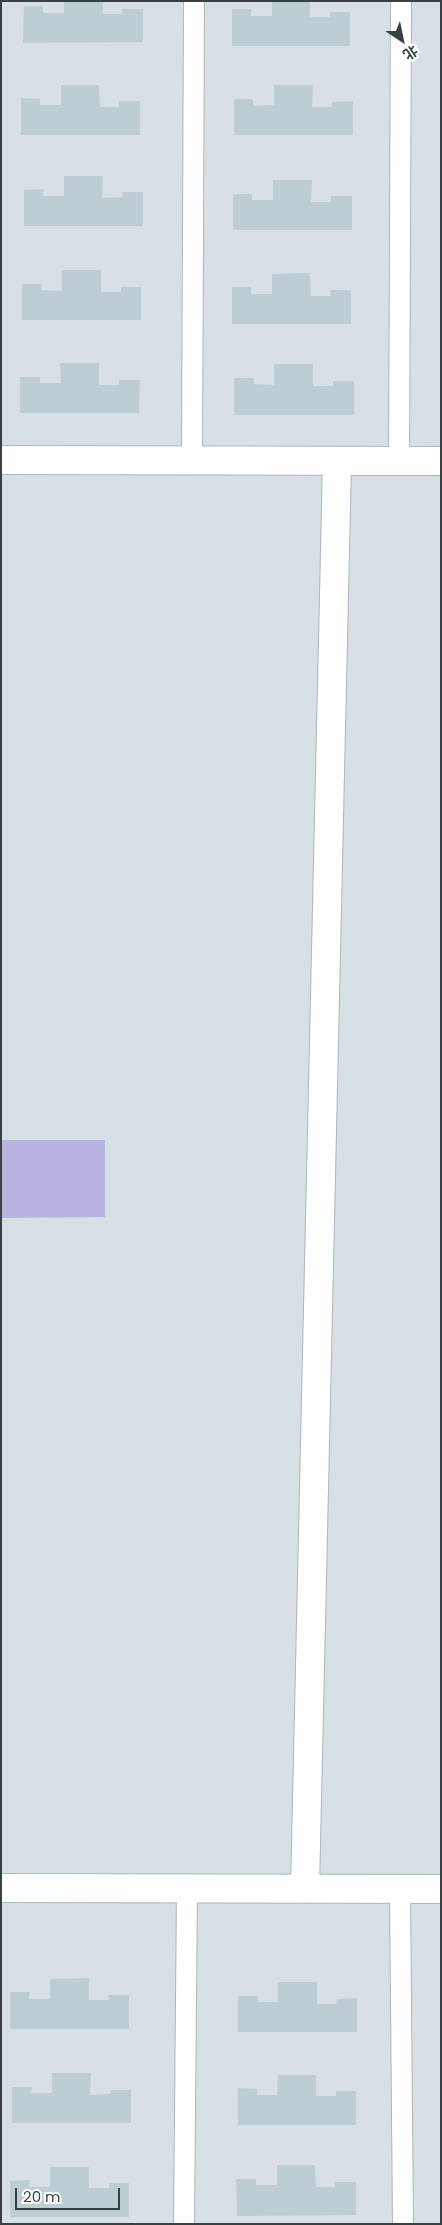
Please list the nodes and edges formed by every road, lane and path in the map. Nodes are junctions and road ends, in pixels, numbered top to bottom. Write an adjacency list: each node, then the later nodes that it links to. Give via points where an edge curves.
1 (194, 1): 4 (lane)
2 (401, 1): 6 (lane)
3 (1, 460): 4 (street)
4 (192, 460): 5 (street)
5 (337, 461): 6 (street); 10 (street)
6 (399, 461): 7 (street)
7 (441, 461)
8 (1, 1888): 9 (street)
9 (187, 1889): 10 (street); 13 (lane)
10 (305, 1889): 11 (street)
11 (400, 1889): 12 (street); 14 (lane)
12 (441, 1889)
13 (184, 2224)
14 (403, 2224)

